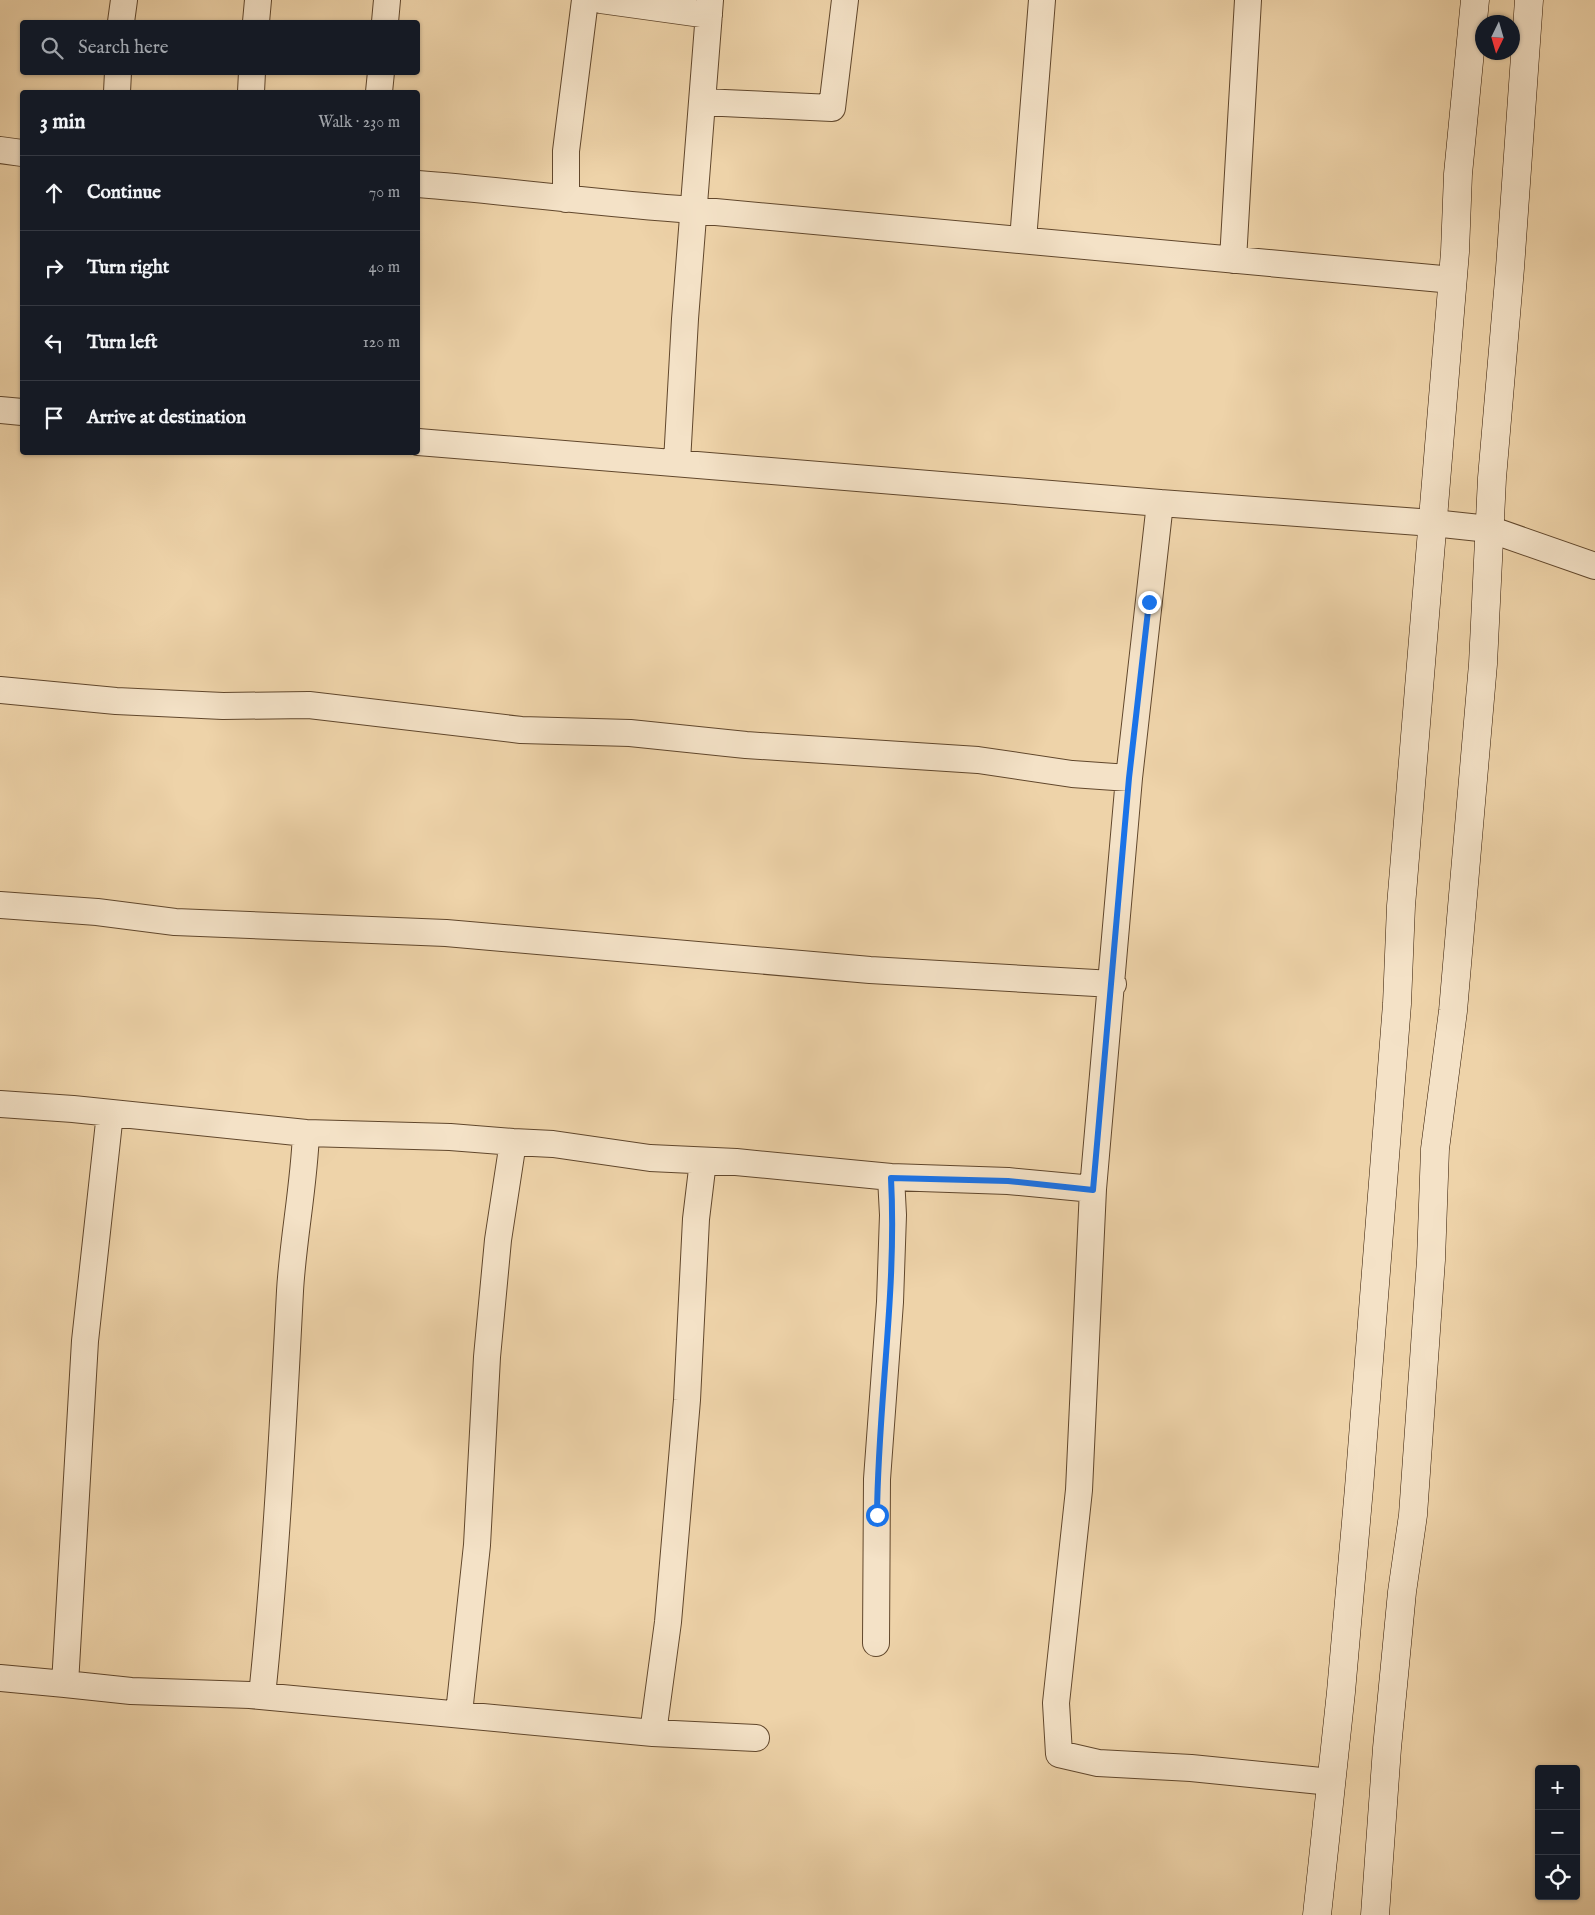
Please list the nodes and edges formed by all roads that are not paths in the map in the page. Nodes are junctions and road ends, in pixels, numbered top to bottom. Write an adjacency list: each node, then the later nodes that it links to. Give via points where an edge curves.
1 (124, 0): 12 (street)
2 (258, 0): 13 (street)
3 (387, 0): 14 (street)
4 (585, 0): 25 (street, via 566,151)
5 (601, 0): 11 (street)
6 (845, 0): 21 (street, via 832,108)
7 (1042, 0): 27 (street)
8 (1248, 0): 28 (street)
9 (1475, 0): 29 (street, via 1458,174)
10 (1529, 0): 36 (street)
11 (710, 8): 21 (street)
12 (121, 20)
13 (256, 20)
14 (385, 20)
15 (118, 75): 18 (street)
16 (252, 75): 19 (street)
17 (381, 75): 20 (street)
18 (117, 90)
19 (251, 90)
20 (379, 90)
21 (702, 102): 26 (street)
22 (0, 150): 23 (street)
23 (20, 153)
24 (420, 184): 25 (street)
25 (566, 199): 26 (street)
26 (694, 210): 27 (street); 33 (street)
27 (1023, 240): 28 (street)
28 (1234, 260): 29 (street)
29 (1453, 280): 35 (street)
30 (0, 410): 31 (street)
31 (20, 412)
32 (420, 442): 33 (street)
33 (677, 462): 34 (street)
34 (1160, 504): 35 (street); 39 (street)
35 (1433, 523): 36 (street); 56 (street, via 1401,906 1397,1004 1359,1488)
36 (1489, 529): 37 (street); 58 (street, via 1483,664 1453,1011 1435,1149 1431,1260 1413,1515 1387,1748)
37 (1595, 566)
38 (0, 690): 39 (street, via 116,701 223,706 309,705 521,730 630,733 746,745 978,760 1072,774)
39 (1129, 778): 41 (street)
40 (0, 905): 41 (street, via 176,922 446,933 870,970)
41 (1113, 984): 48 (street)
42 (0, 1104): 43 (street)
43 (110, 1113): 44 (street); 51 (street, via 86,1341)
44 (306, 1133): 45 (street); 52 (street, via 290,1290 280,1502)
45 (513, 1142): 46 (street); 53 (street, via 498,1240 487,1356 477,1545)
46 (703, 1161): 47 (street); 54 (street, via 696,1219 687,1400 668,1622)
47 (891, 1178): 48 (street, via 1008,1181); 49 (street, via 890,1302 877,1479)
48 (1093, 1190): 56 (street, via 1079,1490 1056,1703 1059,1754 1098,1764 1191,1768)
49 (876, 1643)
50 (0, 1678): 51 (street)
51 (65, 1684): 52 (street, via 130,1691)
52 (262, 1696): 53 (street)
53 (458, 1713): 54 (street)
54 (653, 1733): 55 (street)
55 (756, 1738)
56 (1331, 1782): 57 (street)
57 (1317, 1915)
58 (1375, 1915)

